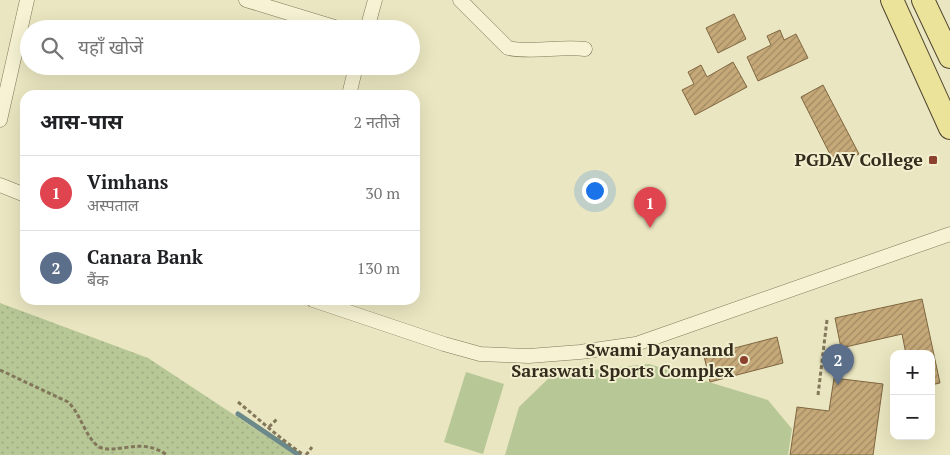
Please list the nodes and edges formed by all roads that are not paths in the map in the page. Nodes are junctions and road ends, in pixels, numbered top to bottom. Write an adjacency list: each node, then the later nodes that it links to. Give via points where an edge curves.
1 (27, 0): 7 (street)
2 (246, 0): 8 (street)
3 (375, 0): 9 (street)
4 (460, 0): 11 (street, via 508,48)
5 (892, 0): 16 (main road)
6 (923, 0): 12 (main road)
7 (22, 20)
8 (312, 20)
9 (369, 20)
10 (20, 31): 15 (street)
11 (585, 49)
12 (950, 57)
13 (354, 75): 14 (street)
14 (349, 90)
15 (0, 120)
16 (950, 128)
17 (0, 185): 18 (street)
18 (20, 192)
19 (950, 234): 20 (street, via 636,344 580,352 528,356 480,354)
20 (328, 305)

